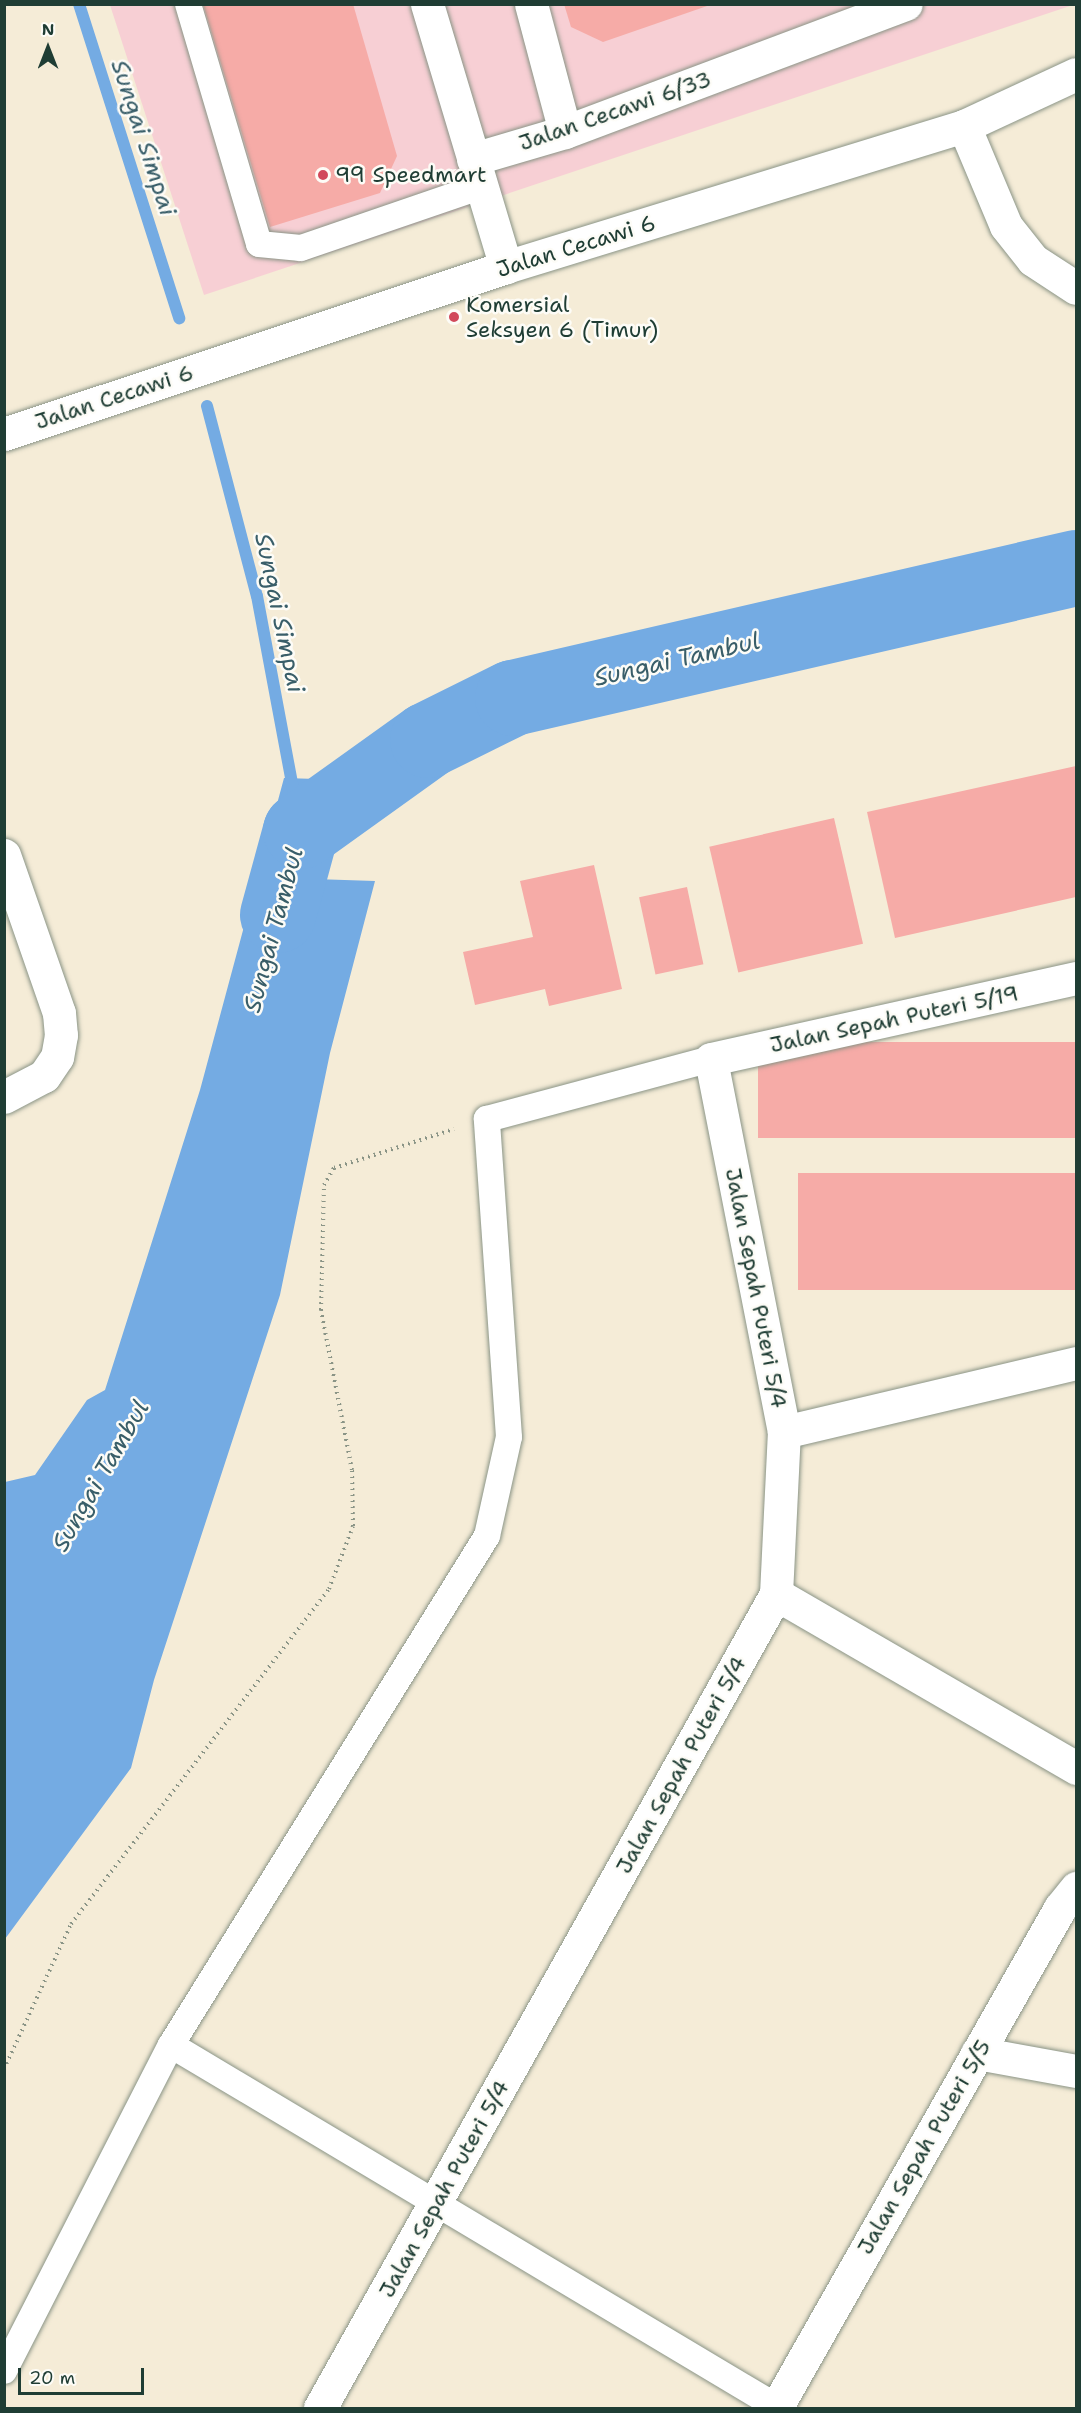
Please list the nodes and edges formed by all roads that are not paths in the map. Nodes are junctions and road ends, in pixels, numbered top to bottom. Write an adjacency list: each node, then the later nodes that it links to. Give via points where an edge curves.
1 (188, 4): 8 (lane, via 259,244 301,248)
2 (427, 4): 8 (street)
3 (531, 4): 7 (street)
4 (906, 4): 7 (street, Jalan Cecawi 6/33)
5 (1077, 74): 6 (street, Jalan Cecawi 6)
6 (964, 126): 9 (street, Jalan Cecawi 6); 10 (street, via 1006,226 1033,260)
7 (566, 132): 8 (street, Jalan Cecawi 6/33)
8 (477, 173): 9 (street)
9 (506, 267): 11 (street, Jalan Cecawi 6)
10 (1077, 288)
11 (4, 434)
12 (4, 855): 15 (street, via 60,1013 61,1035 57,1057 44,1076)
13 (1077, 978): 14 (street, Jalan Sepah Puteri 5/19)
14 (711, 1059): 17 (street, Jalan Sepah Puteri 5/4); 21 (lane, via 487,1119 509,1437 487,1536)
15 (4, 1097)
16 (1077, 1363): 17 (street)
17 (784, 1432): 18 (street, Jalan Sepah Puteri 5/4)
18 (776, 1594): 19 (street); 24 (street, Jalan Sepah Puteri 5/4)
19 (1077, 1768)
20 (1077, 1888): 22 (street, Jalan Sepah Puteri 5/5)
21 (171, 2045): 24 (lane); 25 (lane)
22 (977, 2053): 23 (street); 26 (street, Jalan Sepah Puteri 5/5)
23 (1077, 2071)
24 (435, 2205): 26 (lane); 27 (street, Jalan Sepah Puteri 5/4)
25 (4, 2371)
26 (777, 2408)
27 (320, 2409)

